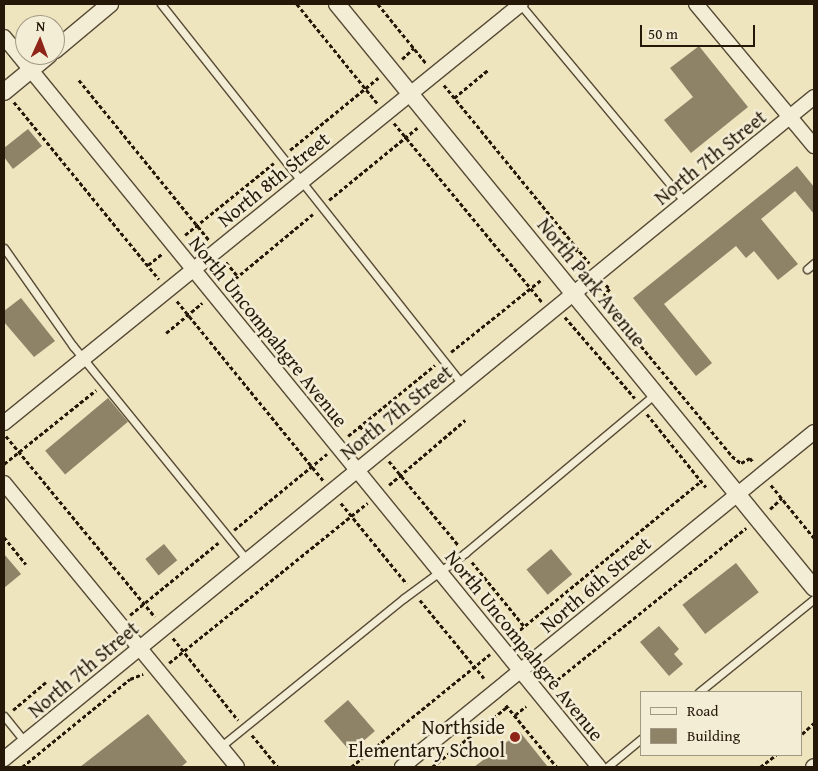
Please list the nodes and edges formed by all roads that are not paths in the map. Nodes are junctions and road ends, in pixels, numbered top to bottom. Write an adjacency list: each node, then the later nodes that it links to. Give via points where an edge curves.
1 (110, 4): 7 (street)
2 (160, 4): 15 (lane)
3 (337, 4): 11 (street, North Park Avenue)
4 (520, 4): 11 (street, North 8th Street); 16 (lane)
5 (696, 4): 13 (street)
6 (4, 37): 9 (street, North Uncompahgre Avenue)
7 (65, 42)
8 (37, 65): 9 (street)
9 (31, 70): 10 (street); 19 (street, North Uncompahgre Avenue)
10 (5, 91)
11 (410, 93): 15 (street, North 8th Street); 21 (street, North Park Avenue)
12 (814, 97): 13 (street, North 7th Street)
13 (790, 117): 14 (street); 16 (street, North 7th Street)
14 (814, 146)
15 (302, 181): 19 (street, North 8th Street); 23 (lane)
16 (685, 202): 21 (street, North 7th Street)
17 (4, 248): 22 (lane)
18 (814, 263): 20 (lane)
19 (192, 268): 22 (street, North 8th Street); 27 (street, North Uncompahgre Avenue)
20 (807, 269)
21 (573, 292): 23 (street, North 7th Street); 24 (street, North Park Avenue)
22 (84, 358): 25 (street, North 8th Street); 30 (lane)
23 (462, 384): 27 (street, North 7th Street)
24 (656, 393): 29 (street, North Park Avenue); 31 (lane, via 465,553)
25 (4, 423)
26 (814, 432): 29 (street, North 6th Street)
27 (358, 470): 30 (street, North 7th Street); 31 (street, North Uncompahgre Avenue)
28 (4, 484): 34 (street)
29 (737, 494): 32 (street, North Park Avenue); 35 (street, North 6th Street)
30 (247, 560): 34 (street, North 7th Street)
31 (439, 571): 35 (street, North Uncompahgre Avenue); 40 (lane)
32 (814, 588)
33 (814, 599): 36 (lane)
34 (139, 649): 39 (street, North 7th Street); 40 (street)
35 (520, 673): 43 (street, North 6th Street); 44 (street, North Uncompahgre Avenue)
36 (700, 691)
37 (4, 716): 39 (lane)
38 (640, 740): 45 (lane)
39 (25, 742): 41 (street, North 7th Street)
40 (220, 747): 42 (street)
41 (4, 759)
42 (237, 767)
43 (402, 767)
44 (599, 767)
45 (607, 767)

